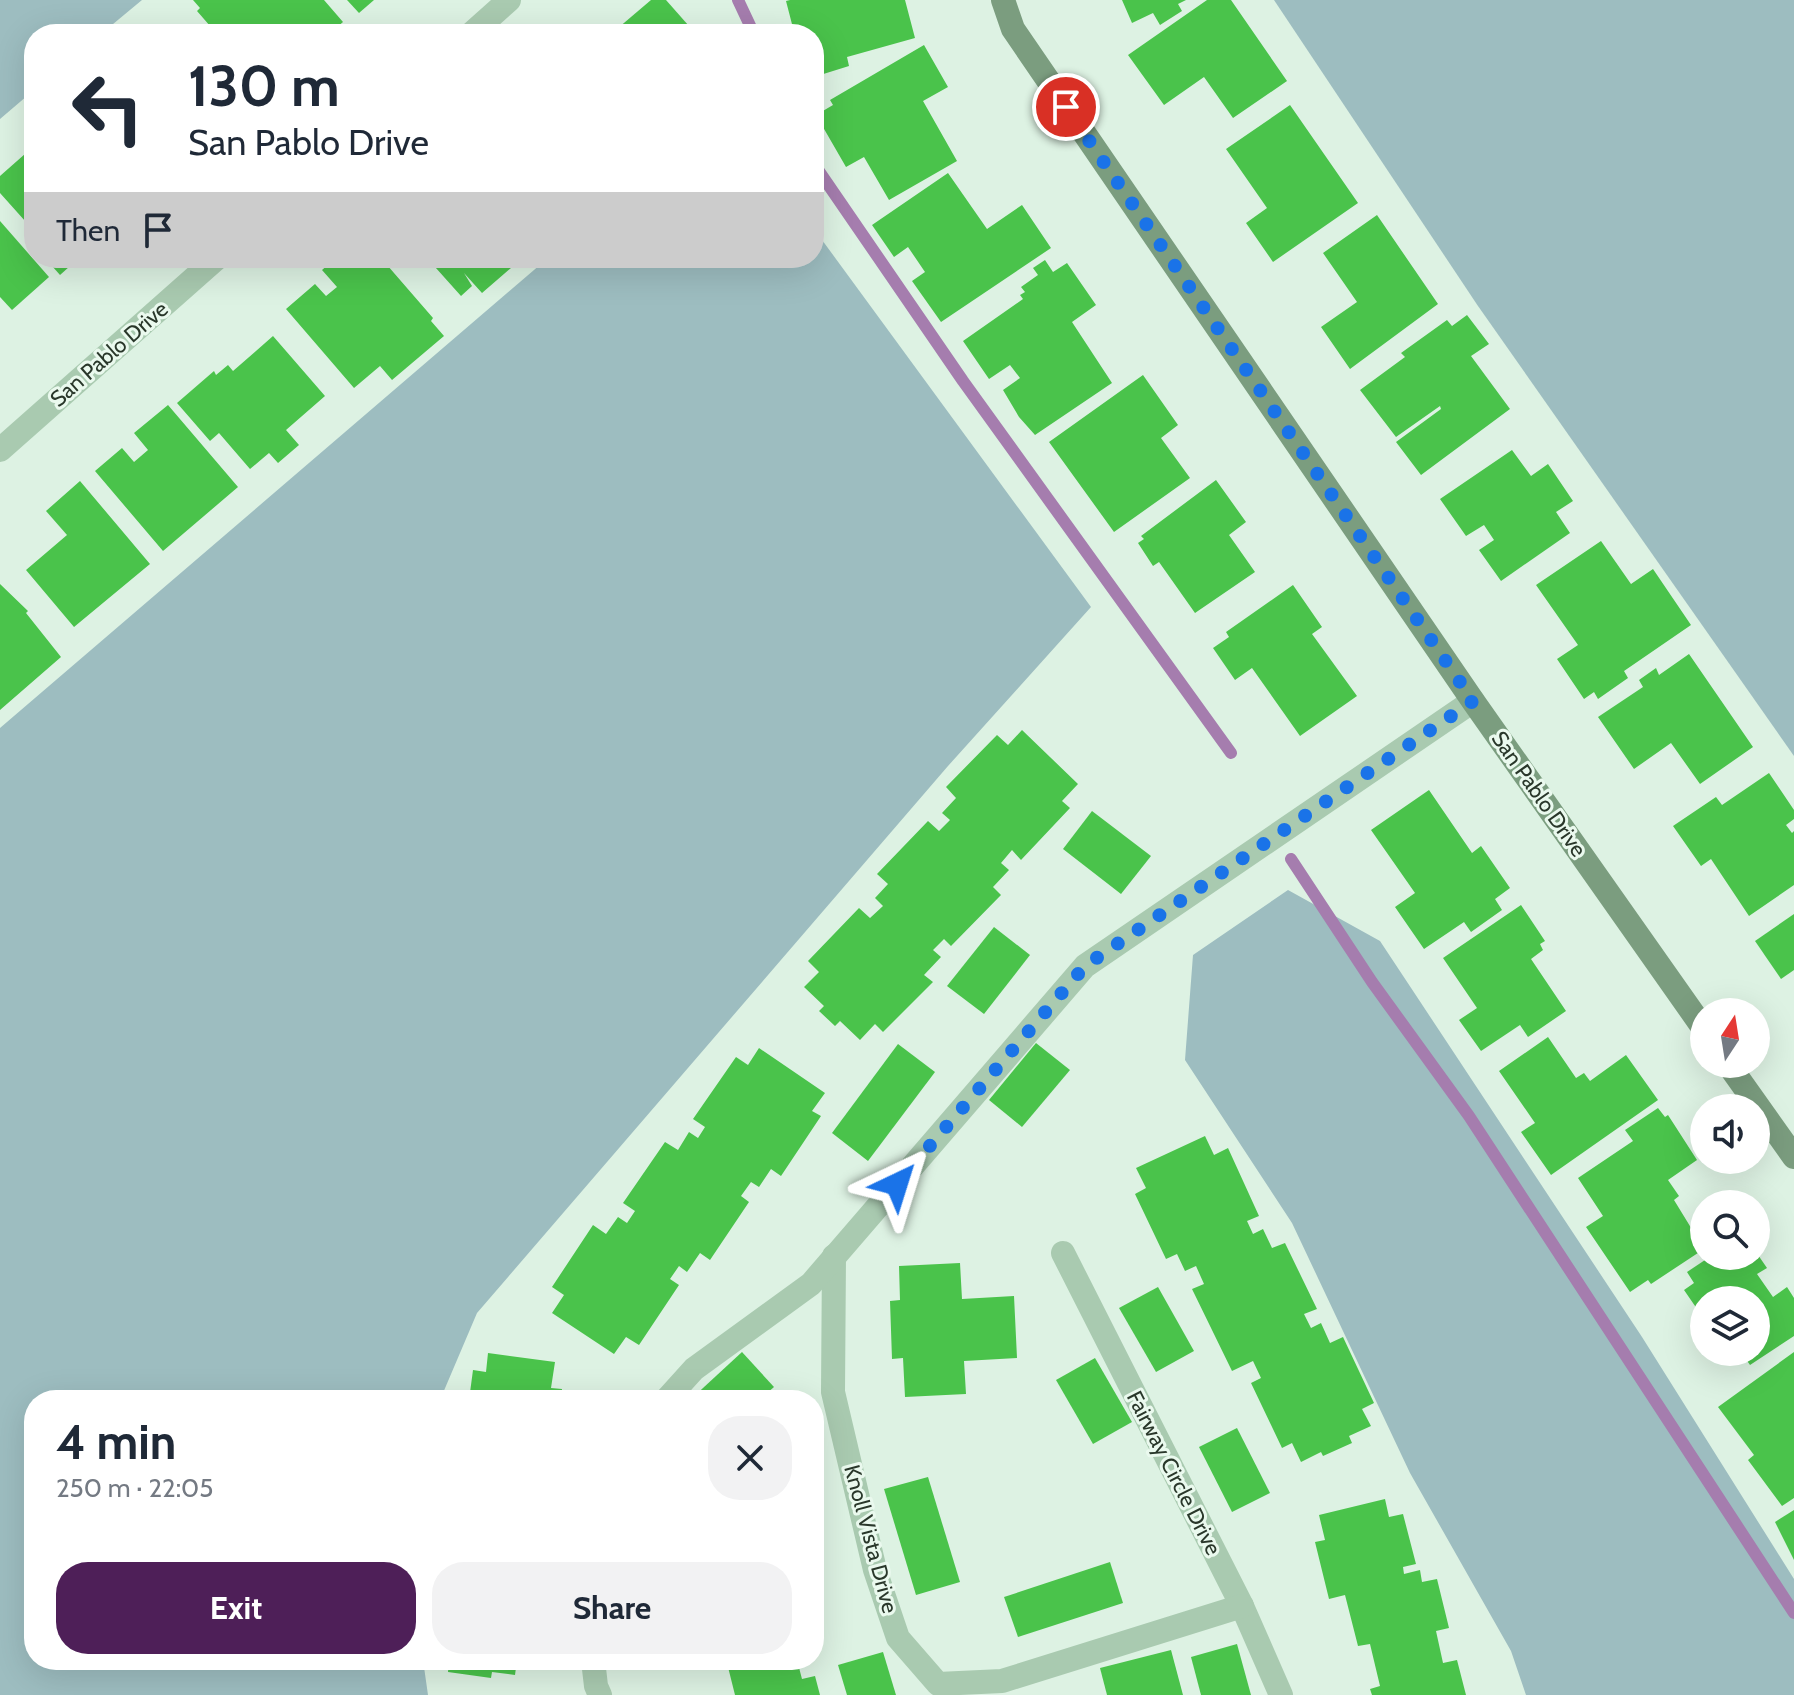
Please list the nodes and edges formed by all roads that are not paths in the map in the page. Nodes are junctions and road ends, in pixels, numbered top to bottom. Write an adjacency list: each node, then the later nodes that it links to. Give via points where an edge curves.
1 (509, 0): 3 (street)
2 (1003, 0): 6 (street, San Pablo Drive, via 1013,29)
3 (482, 24)
4 (206, 268): 5 (street, San Pablo Drive)
5 (0, 450)
6 (1473, 701): 7 (street, San Pablo Drive); 11 (street, via 1085,966)
7 (1690, 1009)
8 (1738, 1078): 9 (street)
9 (1794, 1157)
10 (1063, 1253): 13 (street, Fairway Circle Drive)
11 (834, 1256): 12 (street, via 811,1284 694,1369); 13 (street, Knoll Vista Drive, via 833,1392 875,1570 898,1638 938,1684 1002,1681)
12 (675, 1390)
13 (1242, 1606): 16 (street, Fairway Circle Drive)
14 (594, 1670): 15 (street)
15 (600, 1695)
16 (1281, 1695)

